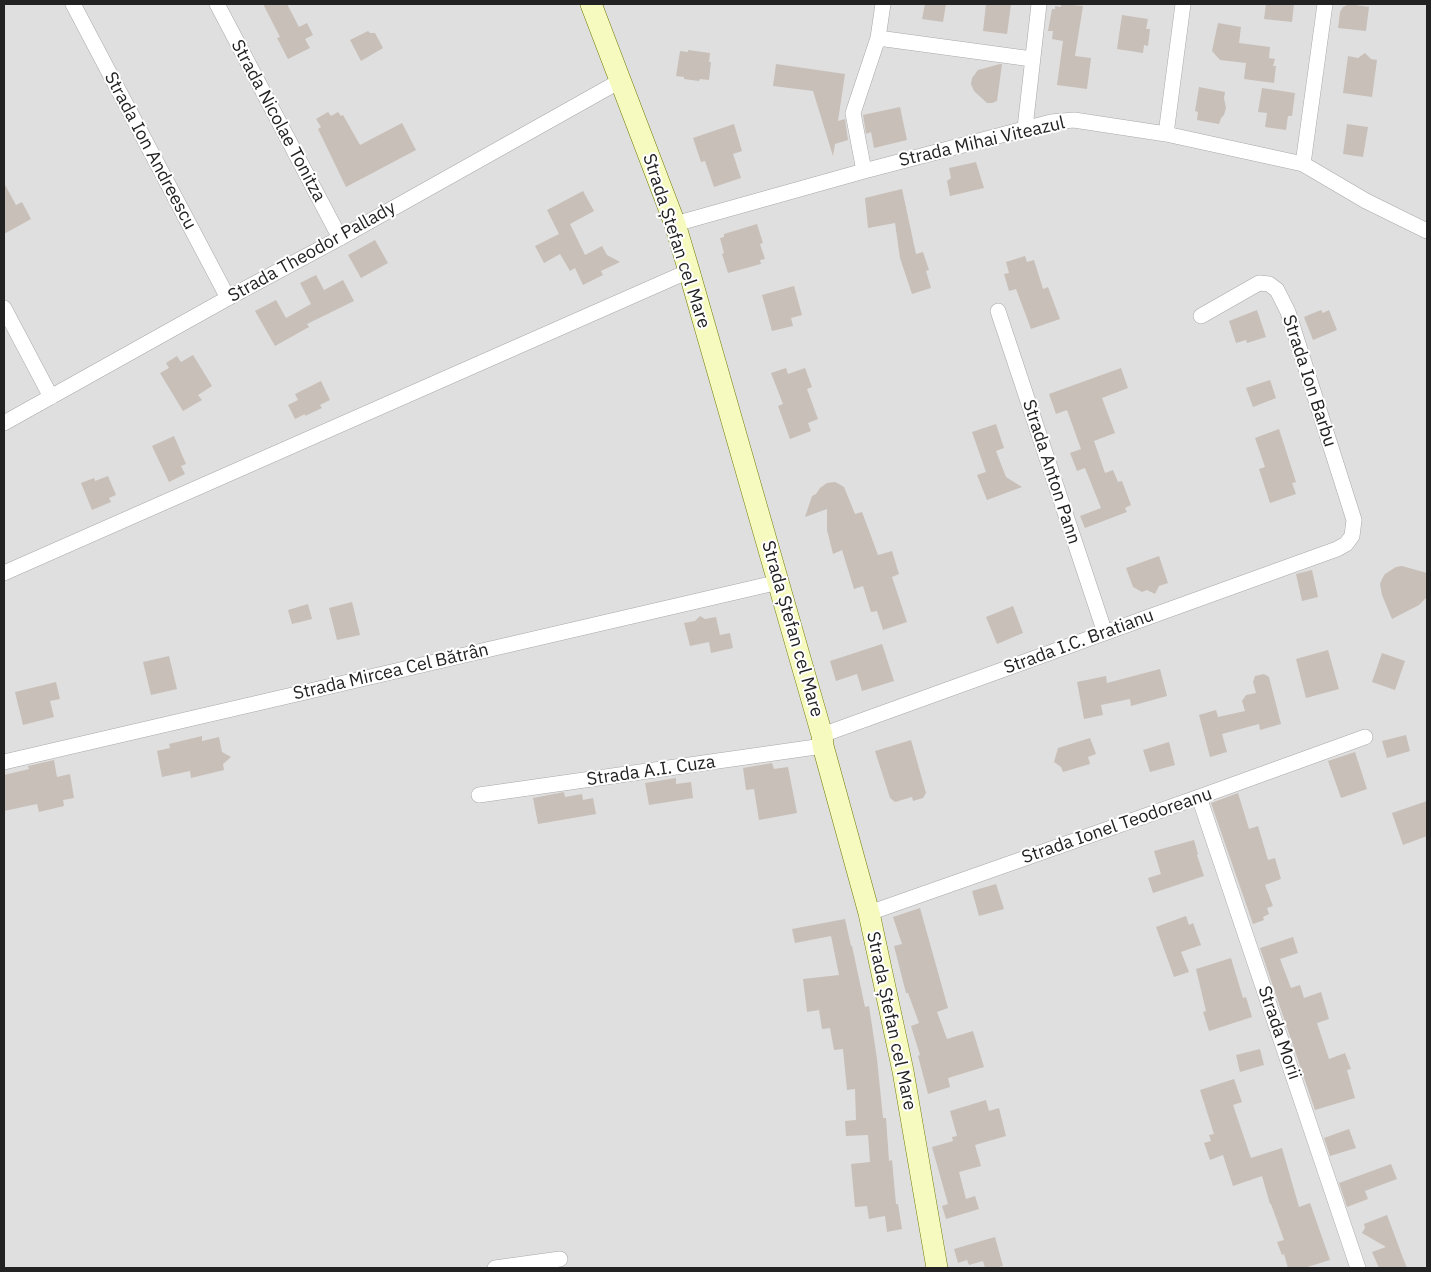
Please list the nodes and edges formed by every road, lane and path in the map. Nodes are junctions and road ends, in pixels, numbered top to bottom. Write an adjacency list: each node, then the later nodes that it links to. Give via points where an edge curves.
1 (73, 4): 19 (street, Strada Ion Andreescu)
2 (217, 4): 17 (street, Strada Nicolae Tonitza)
3 (591, 4): 10 (street, Strada Ștefan cel Mare)
4 (883, 4): 8 (street)
5 (1040, 4): 9 (street)
6 (1183, 4): 12 (street)
7 (1325, 4): 13 (street)
8 (878, 38): 9 (street); 14 (street, via 854,113)
9 (1032, 59): 11 (street)
10 (620, 81): 15 (street, Strada Ștefan cel Mare); 17 (street, Strada Theodor Pallady)
11 (1026, 128): 12 (street, Strada Mihai Viteazul, via 1074,120); 14 (street, Strada Mihai Viteazul)
12 (1166, 134): 13 (street, Strada Mihai Viteazul)
13 (1303, 164): 16 (street, Strada Mihai Viteazul, via 1366,201)
14 (864, 170): 15 (street, Strada Mihai Viteazul)
15 (675, 224): 18 (street, Strada Ștefan cel Mare)
16 (1427, 231)
17 (340, 238): 19 (street, Strada Theodor Pallady)
18 (689, 271): 26 (street); 27 (street, Strada Ștefan cel Mare)
19 (228, 298): 23 (street, Strada Theodor Pallady)
20 (4, 308): 23 (street)
21 (998, 311): 28 (street, Strada Anton Pann)
22 (1201, 316): 25 (street, Strada Ion Barbu, via 1259,283 1269,284 1277,290 1288,312 1354,520 1352,536)
23 (51, 397): 24 (street, Strada Theodor Pallady)
24 (4, 423)
25 (1337, 549): 28 (street, Strada I.C. Bratianu)
26 (4, 574)
27 (779, 582): 30 (street, Strada Ștefan cel Mare); 31 (street, Strada Mircea Cel Bătrân)
28 (1105, 633): 30 (street, Strada I.C. Bratianu)
29 (1365, 737): 33 (street, Strada Ionel Teodoreanu)
30 (822, 741): 32 (street, Strada A.I. Cuza); 34 (street, Strada Ștefan cel Mare)
31 (4, 762)
32 (479, 795)
33 (1199, 797): 34 (street, Strada Ionel Teodoreanu); 38 (street, Strada Morii)
34 (869, 913): 37 (street, Strada Ștefan cel Mare, via 903,1071)
35 (560, 1259): 36 (street)
36 (495, 1268)
37 (937, 1268)
38 (1358, 1268)

